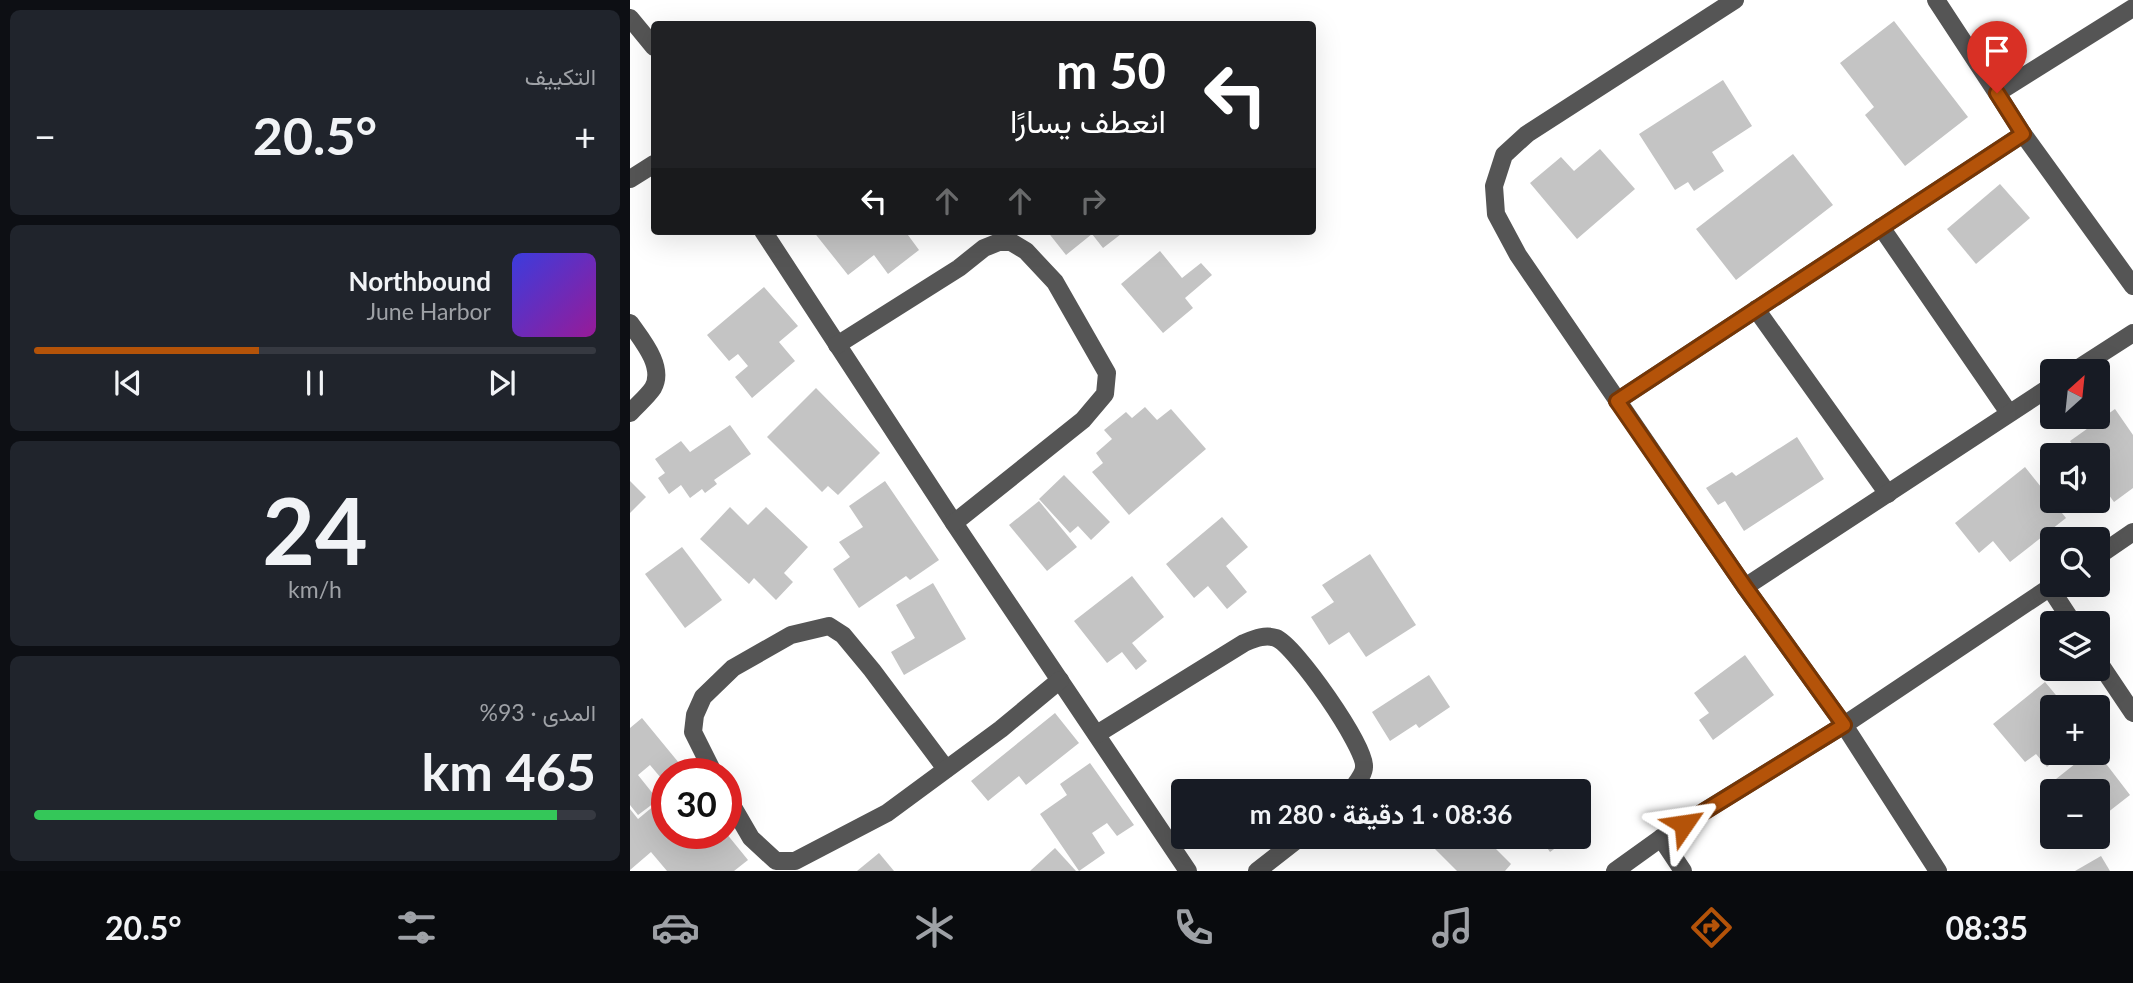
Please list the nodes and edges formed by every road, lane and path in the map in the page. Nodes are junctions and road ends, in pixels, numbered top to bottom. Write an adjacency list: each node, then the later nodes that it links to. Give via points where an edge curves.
1 (1735, 0): 19 (street, via 1527,134 1504,155 1493,186 1496,214 1518,255)
2 (1936, 0): 6 (street)
3 (2133, 8): 6 (street)
4 (630, 18): 5 (street)
5 (651, 43)
6 (1997, 93): 7 (street)
7 (2023, 134): 10 (street); 12 (street)
8 (651, 165): 9 (street)
9 (630, 179)
10 (1881, 227): 13 (street); 21 (street)
11 (766, 235): 16 (street)
12 (2133, 286)
13 (1756, 310): 19 (street); 22 (street)
14 (630, 323): 20 (street, via 648,348 657,375 652,388)
15 (2133, 333): 17 (street)
16 (837, 345): 23 (street); 23 (street, via 999,242 1011,242 1026,251 1055,282 1107,373 1105,394 1083,420)
17 (2093, 359)
18 (2040, 393): 21 (street)
19 (1617, 401): 26 (street)
20 (630, 412)
21 (2009, 413): 22 (street)
22 (1888, 494): 26 (street)
23 (954, 523): 29 (street)
24 (2133, 532): 25 (street)
25 (2110, 548)
26 (1745, 587): 31 (street)
27 (2040, 594): 31 (street)
28 (2110, 679): 30 (street)
29 (1060, 680): 32 (street); 34 (street)
30 (2133, 713)
31 (1844, 725): 37 (street); 43 (street)
32 (1097, 734): 35 (street, via 1244,643 1273,636 1300,660 1352,735 1363,758 1364,770); 39 (street)
33 (706, 758): 34 (street, via 693,732 703,697 733,667 791,635 829,626 843,635 872,670)
34 (946, 769): 36 (street, via 887,813 795,862 776,861 751,838)
35 (1358, 779)
36 (742, 823)
37 (1661, 838): 41 (street); 42 (street)
38 (1285, 849): 40 (street)
39 (1188, 871)
40 (1257, 871)
41 (1615, 871)
42 (1684, 871)
43 (1938, 871)

